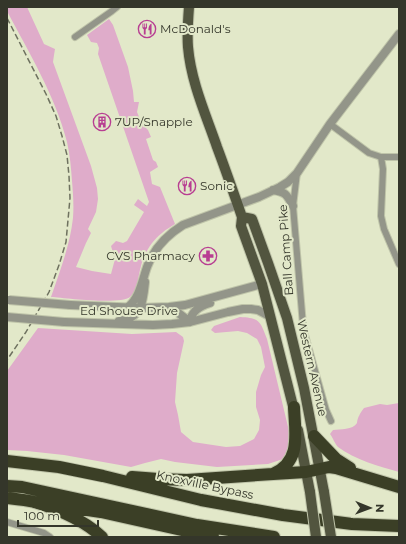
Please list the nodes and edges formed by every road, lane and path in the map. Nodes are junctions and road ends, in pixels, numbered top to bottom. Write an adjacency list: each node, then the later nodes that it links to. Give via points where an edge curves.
1 (117, 7): 4 (street)
2 (189, 7): 10 (main road, Western Avenue, via 188,48 193,73)
3 (399, 34): 5 (street, Ball Camp Pike)
4 (75, 37)
5 (330, 124): 6 (street, via 369,153); 8 (street, Ball Camp Pike)
6 (380, 157): 7 (street); 13 (street, via 383,169 381,216)
7 (399, 157)
8 (297, 173): 9 (street, via 288,182); 11 (street, Ball Camp Pike)
9 (273, 190): 10 (street); 11 (street, via 285,193)
10 (237, 204): 12 (main road, Western Avenue); 14 (street, via 173,231 154,253)
11 (293, 206): 27 (street, Ball Camp Pike, via 303,325)
12 (242, 217): 15 (main road, Western Avenue, via 241,226); 21 (main road, Western Avenue, via 252,219)
13 (399, 264)
14 (146, 272): 19 (street, via 135,299); 20 (street)
15 (262, 284): 16 (street, Ed Shouse Drive); 21 (main road, via 268,284); 23 (main road, Western Avenue)
16 (240, 290): 18 (street, Ed Shouse Drive, via 185,305); 24 (street, via 199,307 190,318)
17 (8, 300): 19 (street, Ed Shouse Drive, bridge)
18 (165, 307): 20 (street, Ed Shouse Drive); 24 (street)
19 (127, 308): 20 (street, Ed Shouse Drive)
20 (140, 308): 25 (street, via 131,318)
21 (284, 308): 28 (main road, Western Avenue)
22 (7, 317): 25 (street, Ed Shouse Drive, bridge)
23 (271, 317): 24 (street, Ed Shouse Drive, via 258,310 243,309); 26 (main road, Western Avenue)
24 (190, 322): 25 (street, Ed Shouse Drive, via 153,325)
25 (85, 323)
26 (294, 407): 32 (main road, Western Avenue); 33 (highway, via 295,446 292,456 284,468)
27 (331, 421)
28 (314, 436): 31 (main road, Western Avenue); 34 (highway, via 336,459)
29 (7, 461): 30 (highway, Knoxville Bypass)
30 (59, 467): 33 (highway, via 136,478 187,480); 40 (highway, Knoxville Bypass, via 201,500 261,511 352,524)
31 (320, 468): 32 (highway); 34 (highway, via 336,468); 46 (main road, Western Avenue, bridge)
32 (306, 472): 33 (highway); 45 (main road, Western Avenue, bridge)
33 (273, 474)
34 (369, 477): 36 (highway)
35 (7, 486): 44 (highway, via 22,487 197,525)
36 (399, 487)
37 (7, 498): 38 (highway)
38 (34, 502): 42 (highway, via 84,524); 43 (highway, via 101,512)
39 (7, 522): 41 (street)
40 (399, 526)
41 (50, 537)
42 (102, 537)
43 (213, 537)
44 (274, 537)
45 (316, 537)
46 (331, 537)

